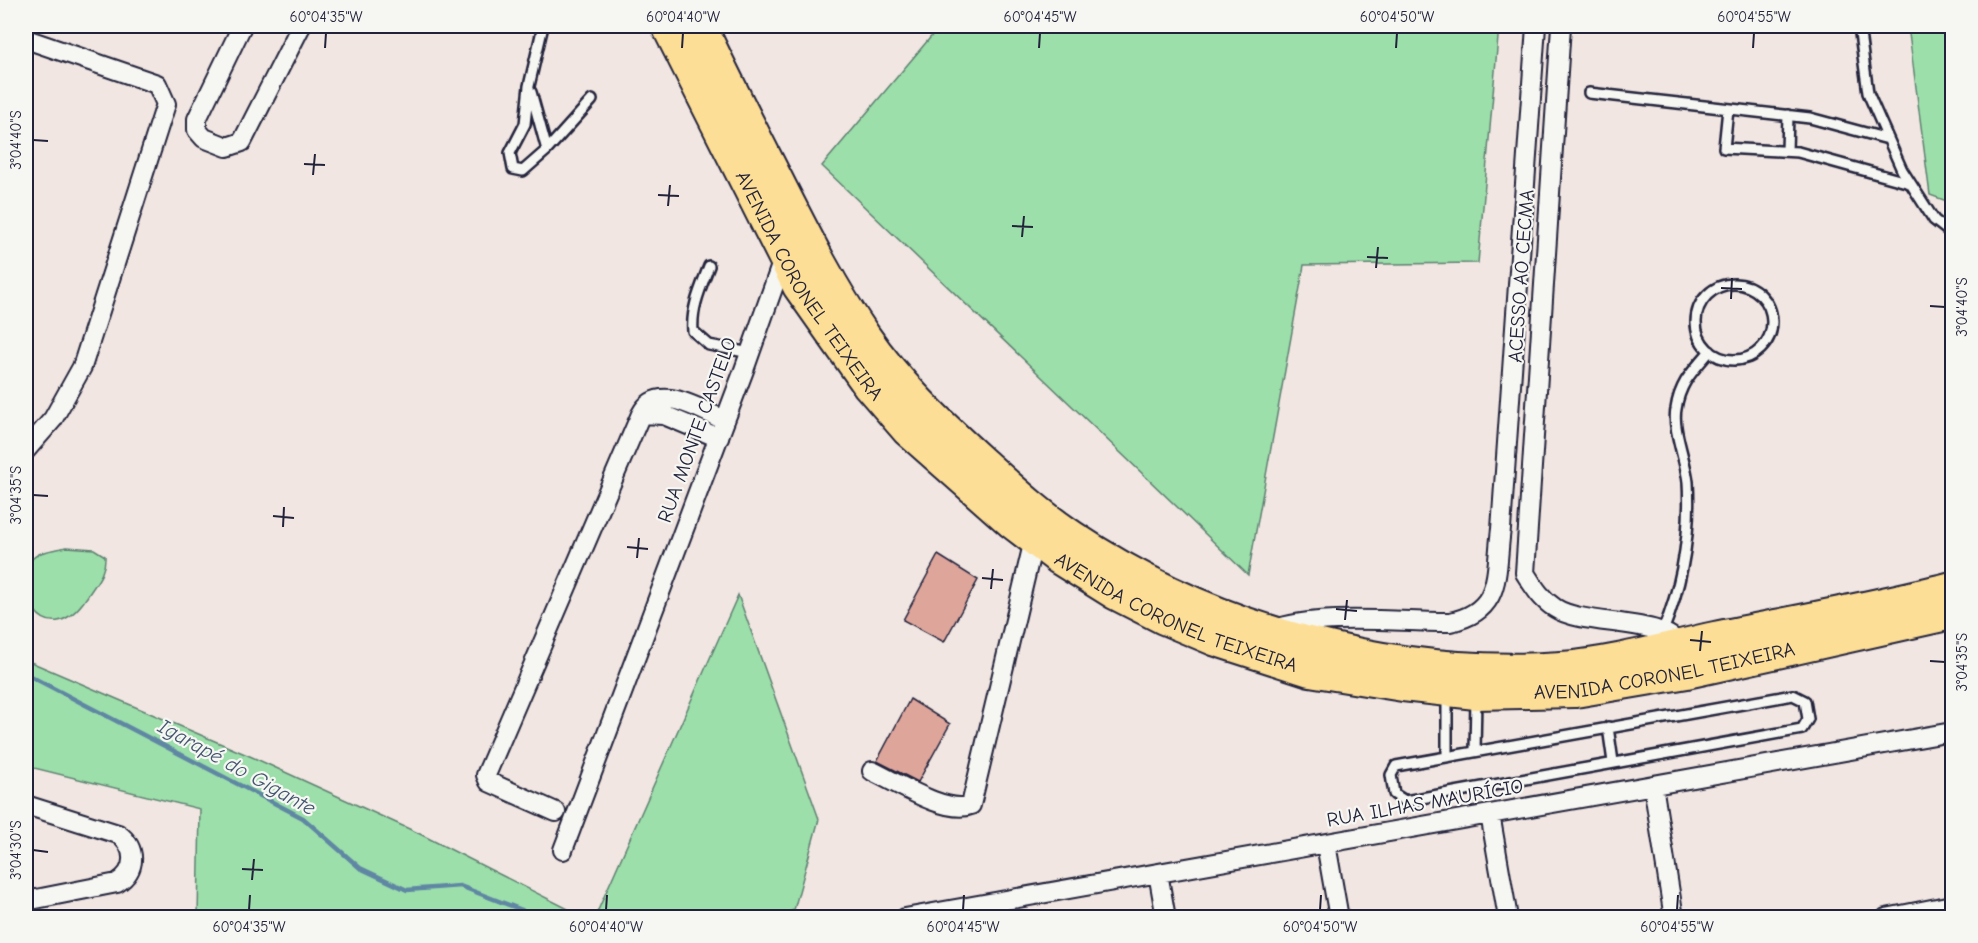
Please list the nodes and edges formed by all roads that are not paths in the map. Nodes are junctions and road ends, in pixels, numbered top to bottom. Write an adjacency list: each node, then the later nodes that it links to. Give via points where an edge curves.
1 (242, 26): 2 (street, via 197,119 197,130 204,138 227,147 242,142)
2 (301, 26)
3 (543, 26): 10 (lane)
4 (668, 26): 20 (highway, AVENIDA CORONEL TEIXEIRA)
5 (700, 26): 33 (highway, AVENIDA CORONEL TEIXEIRA, via 811,248 843,303 872,346 928,412 1024,500 1070,536 1162,590)
6 (1536, 26): 28 (street, ACESSO AO CECMA)
7 (1561, 26): 29 (street, ACESSO AO CECMA)
8 (1859, 26): 15 (lane, via 1868,93)
9 (26, 39): 27 (street, via 157,84 166,104 82,367 59,411)
10 (529, 86): 16 (lane); 16 (lane, via 525,124 510,153 513,169 523,171)
11 (1589, 93): 13 (lane)
12 (592, 100): 16 (lane)
13 (1728, 109): 14 (lane); 17 (lane, via 1724,148)
14 (1788, 116): 15 (lane); 17 (lane)
15 (1888, 139): 18 (lane)
16 (547, 150)
17 (1787, 151): 18 (lane)
18 (1910, 183): 19 (lane, via 1934,220)
19 (1953, 234)
20 (784, 257): 23 (street, RUA MONTE CASTELO); 30 (highway, AVENIDA CORONEL TEIXEIRA, via 843,351 908,430)
21 (709, 266): 23 (lane, via 696,299 693,331 709,345)
22 (1710, 351): 22 (lane, via 1734,360 1747,358 1763,347 1772,330 1772,317 1760,294 1738,285 1715,290 1706,297 1696,320 1700,337); 34 (lane, via 1682,384 1675,412 1688,481 1687,535 1677,594)
23 (750, 353): 25 (street, RUA MONTE CASTELO)
24 (640, 414): 25 (street, via 651,400 660,397); 26 (street, via 664,415); 44 (street, via 486,775 489,782)
25 (725, 420): 26 (street, RUA MONTE CASTELO)
26 (719, 438): 47 (street, RUA MONTE CASTELO)
27 (26, 450)
28 (1501, 529): 29 (street); 33 (street, ACESSO AO CECMA, via 1492,596 1466,619 1318,621 1290,623)
29 (1527, 530): 34 (street, ACESSO AO CECMA, via 1525,573 1539,595 1556,609 1597,622 1618,622)
30 (1034, 540): 35 (highway, AVENIDA CORONEL TEIXEIRA, via 1115,593 1214,639 1310,670); 41 (street, via 971,805 963,808 934,801)
31 (1953, 588): 34 (highway, AVENIDA CORONEL TEIXEIRA)
32 (1953, 613): 34 (highway, AVENIDA CORONEL TEIXEIRA)
33 (1267, 632): 34 (highway, AVENIDA CORONEL TEIXEIRA, via 1333,649 1464,668 1567,667)
34 (1677, 649): 35 (highway, AVENIDA CORONEL TEIXEIRA, via 1575,691)
35 (1462, 692): 38 (lane); 39 (lane)
36 (1608, 728): 38 (lane); 40 (lane); 40 (lane, via 1793,695 1805,701 1808,719 1802,729)
37 (1953, 732): 42 (street, RUA ILHAS MAURÍCIO)
38 (1475, 751): 39 (lane)
39 (1447, 756): 40 (lane, via 1396,766 1391,776 1394,794 1405,801)
40 (1613, 762)
41 (872, 771)
42 (1653, 785): 45 (street, RUA ILHAS MAURÍCIO); 55 (street)
43 (26, 805): 49 (street, via 118,834 128,842 133,861 117,883)
44 (556, 812)
45 (1490, 814): 46 (street, RUA ILHAS MAURÍCIO); 54 (street)
46 (1326, 844): 48 (street, RUA ILHAS MAURÍCIO); 53 (street)
47 (563, 850)
48 (1158, 873): 51 (street, RUA ILHAS MAURÍCIO); 52 (street)
49 (26, 901)
50 (1953, 905): 56 (street)
51 (905, 918)
52 (1166, 918)
53 (1339, 918)
54 (1508, 918)
55 (1674, 918)
56 (1886, 918)

